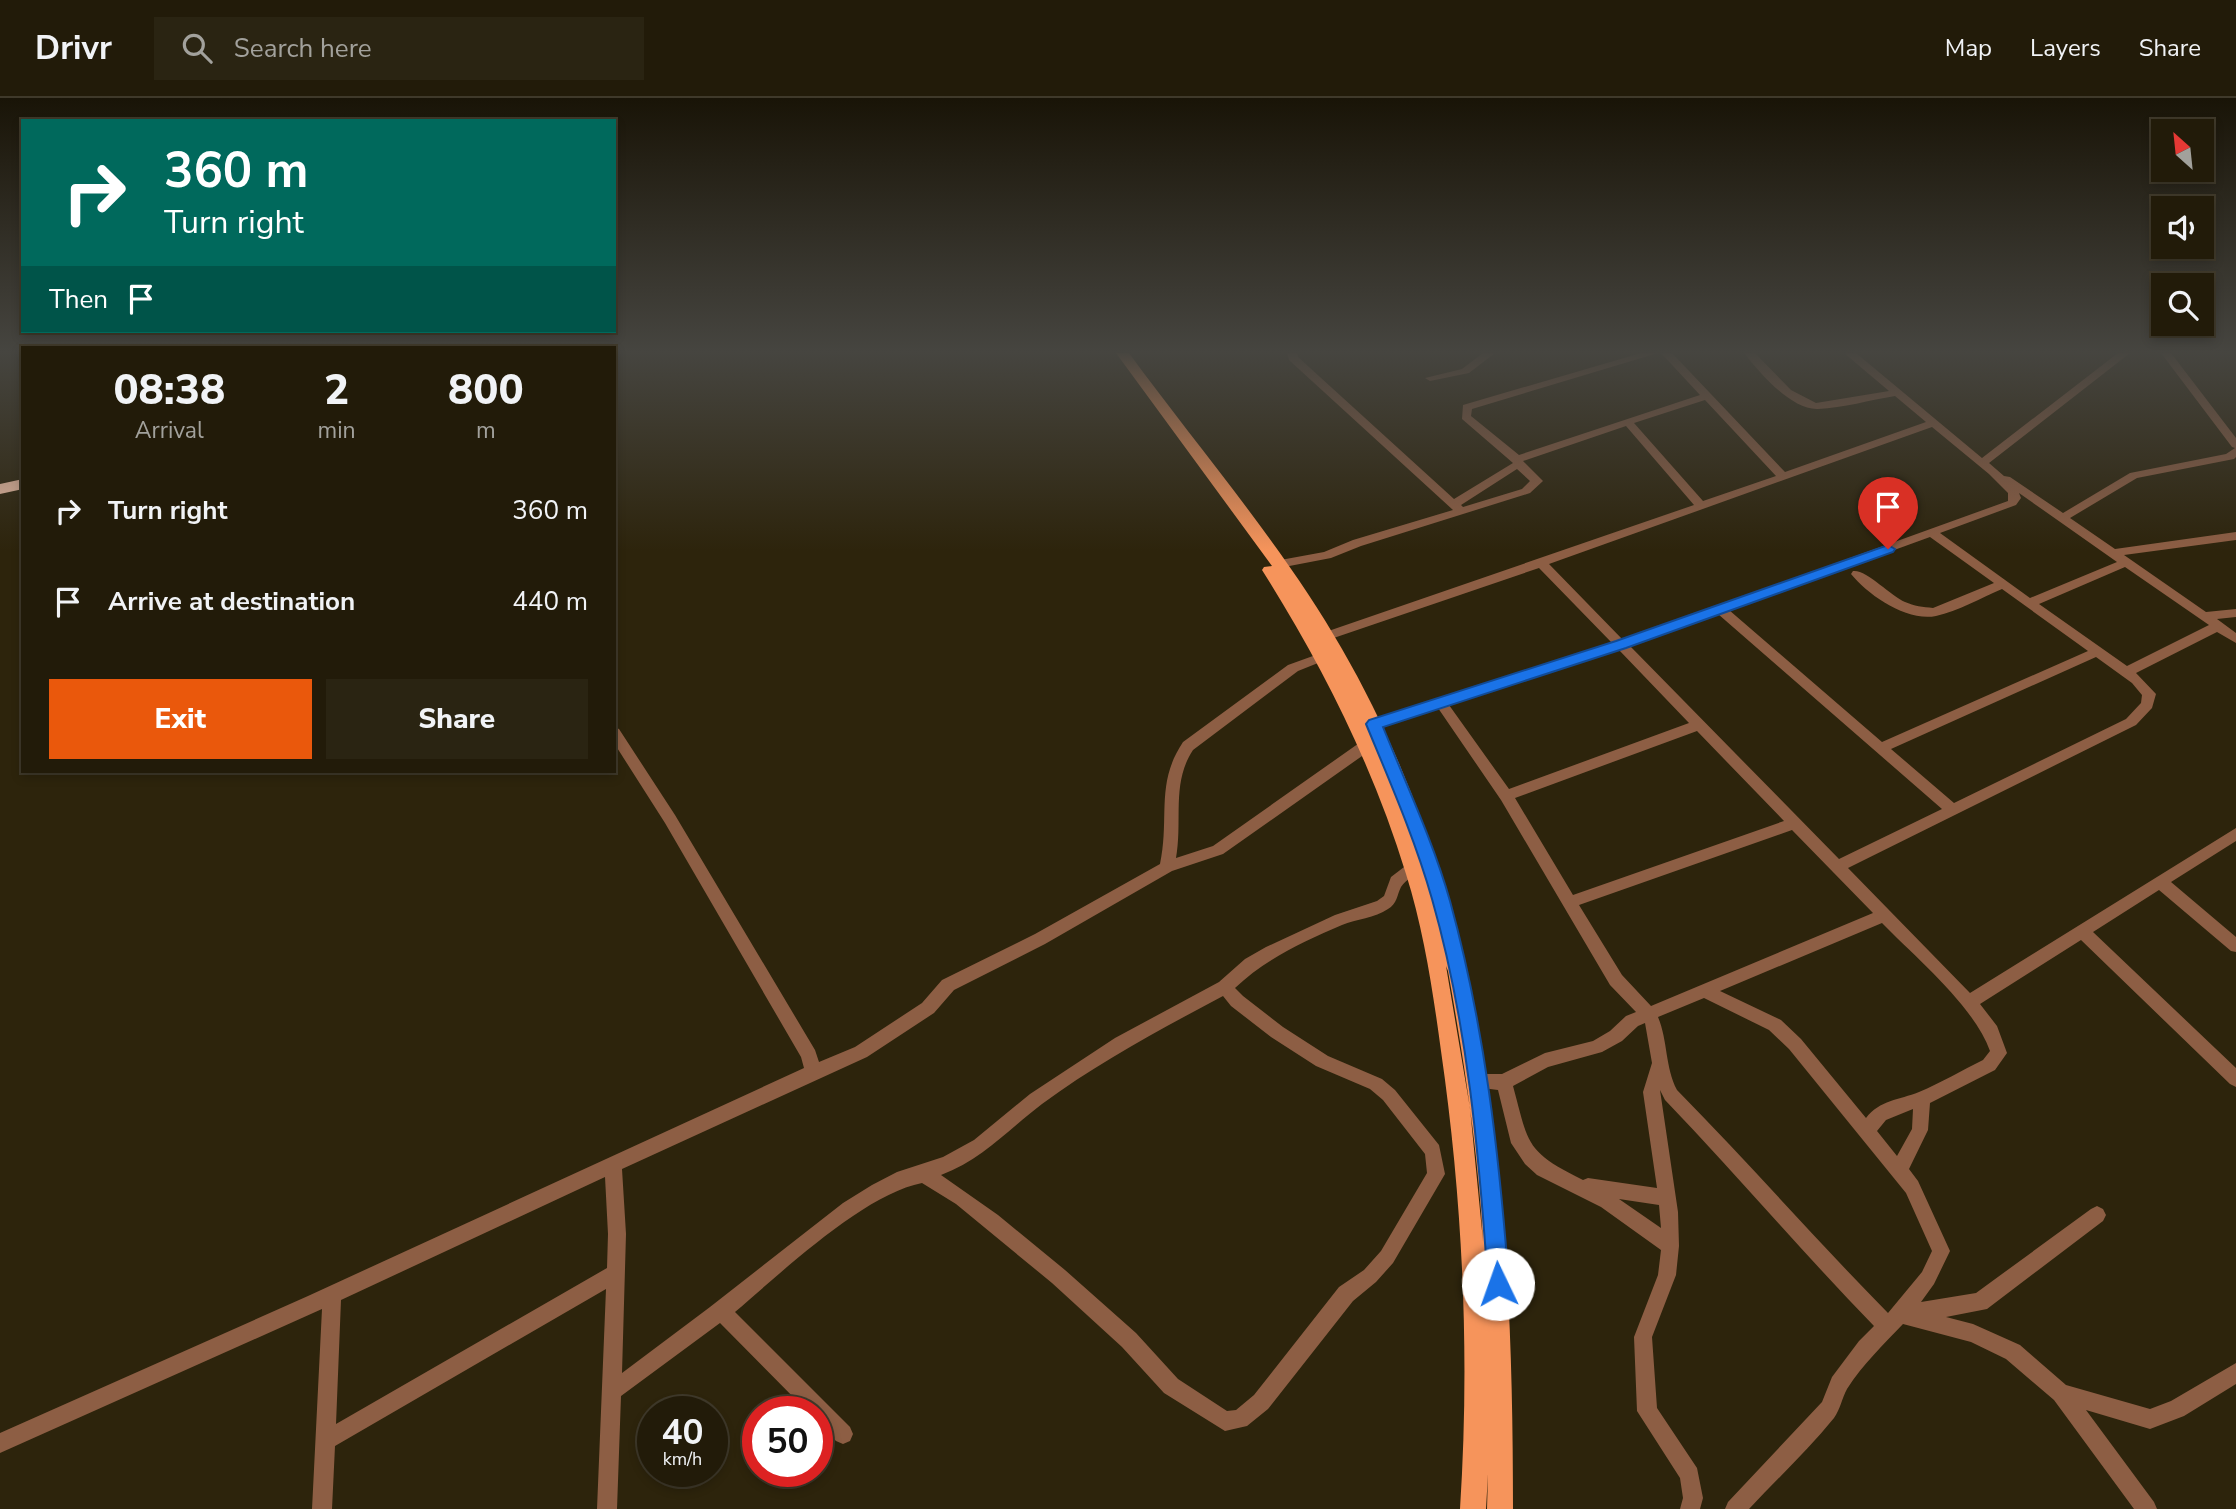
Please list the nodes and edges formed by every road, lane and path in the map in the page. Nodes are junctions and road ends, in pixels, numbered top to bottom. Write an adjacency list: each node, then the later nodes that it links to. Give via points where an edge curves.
1 (1157, 419): 43 (main road)
2 (1171, 419): 34 (main road)
3 (1360, 419): 22 (street)
4 (1468, 419): 13 (street)
5 (1634, 419): 10 (street)
6 (1728, 419): 16 (street)
7 (1925, 419): 11 (street)
8 (2039, 419): 14 (street)
9 (2213, 419): 12 (street)
10 (1627, 421): 13 (street); 25 (street)
11 (1931, 424): 14 (street); 16 (street)
12 (2235, 450): 28 (street, via 2134,475)
13 (1518, 462): 21 (street); 24 (street, via 1537,481 1526,491)
14 (1982, 463): 15 (street)
15 (1993, 472): 23 (street); 27 (street, via 2013,492 2015,498)
16 (1783, 477): 25 (street)
17 (21, 478): 18 (highway)
18 (0, 483)
19 (21, 484): 20 (highway)
20 (0, 489)
21 (1479, 490): 22 (street); 24 (street); 26 (street)
22 (1441, 493): 26 (street)
23 (2035, 497): 27 (street); 28 (street)
24 (1500, 499): 26 (street)
25 (1700, 506): 33 (street)
26 (1457, 507): 34 (street, via 1327,555)
27 (2005, 507): 29 (street)
28 (2064, 517): 31 (street)
29 (1933, 534): 36 (street); 38 (street)
30 (2236, 536): 31 (street)
31 (2114, 553): 32 (street)
32 (2127, 562): 37 (street); 40 (street)
33 (1541, 563): 43 (street); 44 (street)
34 (1279, 564): 43 (main road)
35 (1857, 574): 36 (street, via 1895,604 1922,612)
36 (2003, 584): 37 (street)
37 (2029, 603): 45 (street)
38 (1719, 608): 44 (street); 52 (street)
39 (2236, 613): 40 (street)
40 (2204, 616): 41 (street)
41 (2218, 626): 42 (street); 46 (street)
42 (2236, 639)
43 (1321, 645): 48 (main road); 51 (main road); 57 (street, via 1188,746 1176,761)
44 (1621, 645): 47 (street); 49 (street)
45 (2097, 652): 46 (street); 52 (street)
46 (2126, 672): 54 (street, via 2149,694 2147,705 2131,722)
47 (1441, 703): 48 (street); 53 (street)
48 (1374, 724): 72 (main road, via 1441,898)
49 (1699, 725): 53 (street); 55 (street)
50 (616, 735): 70 (street, via 763,975 809,1055)
51 (1367, 745): 57 (street, via 1218,850); 59 (main road)
52 (1881, 748): 54 (street)
53 (1506, 796): 61 (street)
54 (1952, 810): 58 (street)
55 (1795, 824): 58 (street); 61 (street)
56 (2236, 834): 60 (street)
57 (1167, 867): 70 (street, via 948,985 928,1008 861,1052)
58 (1837, 867): 62 (street)
59 (1413, 868): 65 (street, via 1396,881 1390,899 1382,906 1340,919 1271,951); 95 (main road, via 1449,1034 1470,1206 1478,1387)
60 (2160, 882): 63 (street); 64 (street)
61 (1570, 902): 68 (street, via 1616,980)
62 (1884, 915): 66 (street); 67 (street)
63 (2082, 931): 67 (street); 71 (street)
64 (2236, 946)
65 (1225, 987): 78 (street, via 1121,1043 1036,1099 980,1146); 78 (street, via 1277,1032 1389,1095 1433,1151 1436,1174 1387,1257 1346,1294 1261,1402 1240,1419 1225,1421 1189,1400 1164,1380 1130,1341 1014,1241 938,1180)
66 (1703, 990): 68 (street); 75 (street, via 1775,1025)
67 (1969, 1002): 74 (street, via 1991,1031 1999,1053 1989,1065)
68 (1648, 1014): 69 (street); 73 (street, via 1595,1047 1545,1060)
69 (1660, 1065): 80 (street, via 1651,1092); 86 (street, via 1667,1088 1683,1109 1798,1234)
70 (813, 1072): 76 (street)
71 (2236, 1079)
72 (1480, 1082): 73 (street); 96 (main road, via 1497,1259 1502,1381)
73 (1504, 1082): 79 (street, via 1520,1143 1543,1169)
74 (1922, 1098): 75 (street, via 1880,1114); 77 (street, via 1920,1130)
75 (1866, 1132): 77 (street)
76 (613, 1163): 83 (street); 84 (street)
77 (1899, 1170): 86 (street, via 1923,1206 1941,1251 1928,1278)
78 (920, 1174): 85 (street, via 878,1191 812,1237)
79 (1577, 1185): 80 (street); 82 (street)
80 (1667, 1198): 82 (street)
81 (2096, 1215): 86 (street, via 1980,1302)
82 (1670, 1246): 97 (street, via 1667,1275 1643,1337 1647,1411 1690,1475)
83 (615, 1273): 88 (street); 91 (street)
84 (332, 1295): 91 (street); 92 (street)
85 (721, 1311): 88 (street); 90 (street)
86 (1894, 1321): 89 (street, via 1973,1334 2014,1352); 98 (street, via 1839,1384 1829,1409)
87 (2236, 1373): 89 (street, via 2177,1409 2150,1419)
88 (610, 1392): 94 (street)
89 (2061, 1393): 99 (street)
90 (843, 1434)
91 (325, 1441): 93 (street)
92 (0, 1443)
93 (322, 1509)
94 (607, 1509)
95 (1473, 1509)
96 (1500, 1509)
97 (1690, 1509)
98 (1735, 1509)
99 (2147, 1509)

